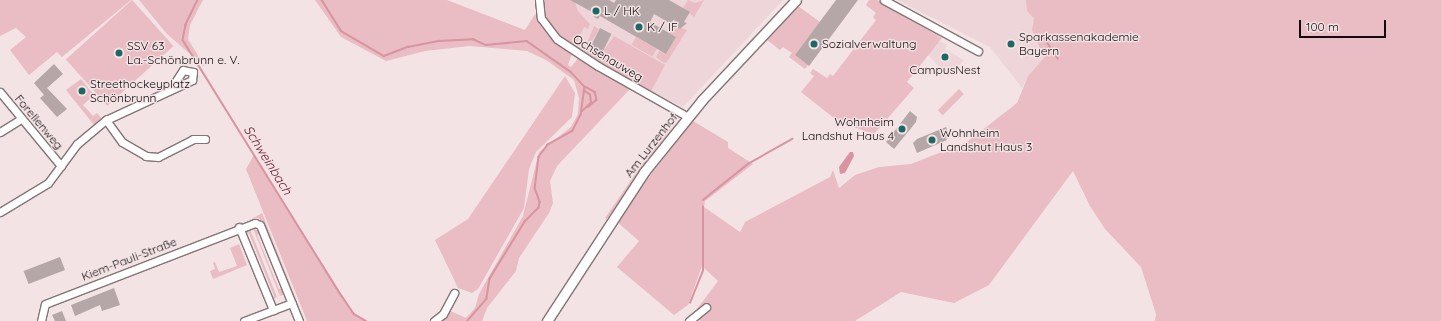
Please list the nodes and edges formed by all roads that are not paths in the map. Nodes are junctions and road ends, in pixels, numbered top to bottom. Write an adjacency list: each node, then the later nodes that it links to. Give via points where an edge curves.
1 (540, 0): 7 (street, Ochsenauweg, via 541,18 557,39 598,66)
2 (796, 0): 7 (street, Am Lurzenhof)
3 (884, 0): 4 (street)
4 (978, 51)
5 (170, 90): 9 (street)
6 (0, 92): 8 (street, Forellenweg)
7 (688, 117): 23 (street, Am Lurzenhof, via 624,200)
8 (21, 119): 10 (street); 12 (street, Forellenweg)
9 (106, 120): 11 (street, via 122,142 146,156 158,157 194,138); 12 (street, via 78,144)
10 (0, 132)
11 (205, 139)
12 (61, 166): 13 (street, via 48,183)
13 (0, 212)
14 (239, 227): 16 (street, Kiem-Pauli-Straße, via 250,223 260,226); 18 (street); 19 (street, Kiem-Pauli-Straße, via 44,304)
15 (454, 293): 22 (street, via 443,314)
16 (292, 302): 18 (street); 21 (street)
17 (706, 307): 24 (street)
18 (272, 310): 20 (street)
19 (41, 321)
20 (244, 321)
21 (299, 321)
22 (434, 321)
23 (547, 321)
24 (689, 321)

